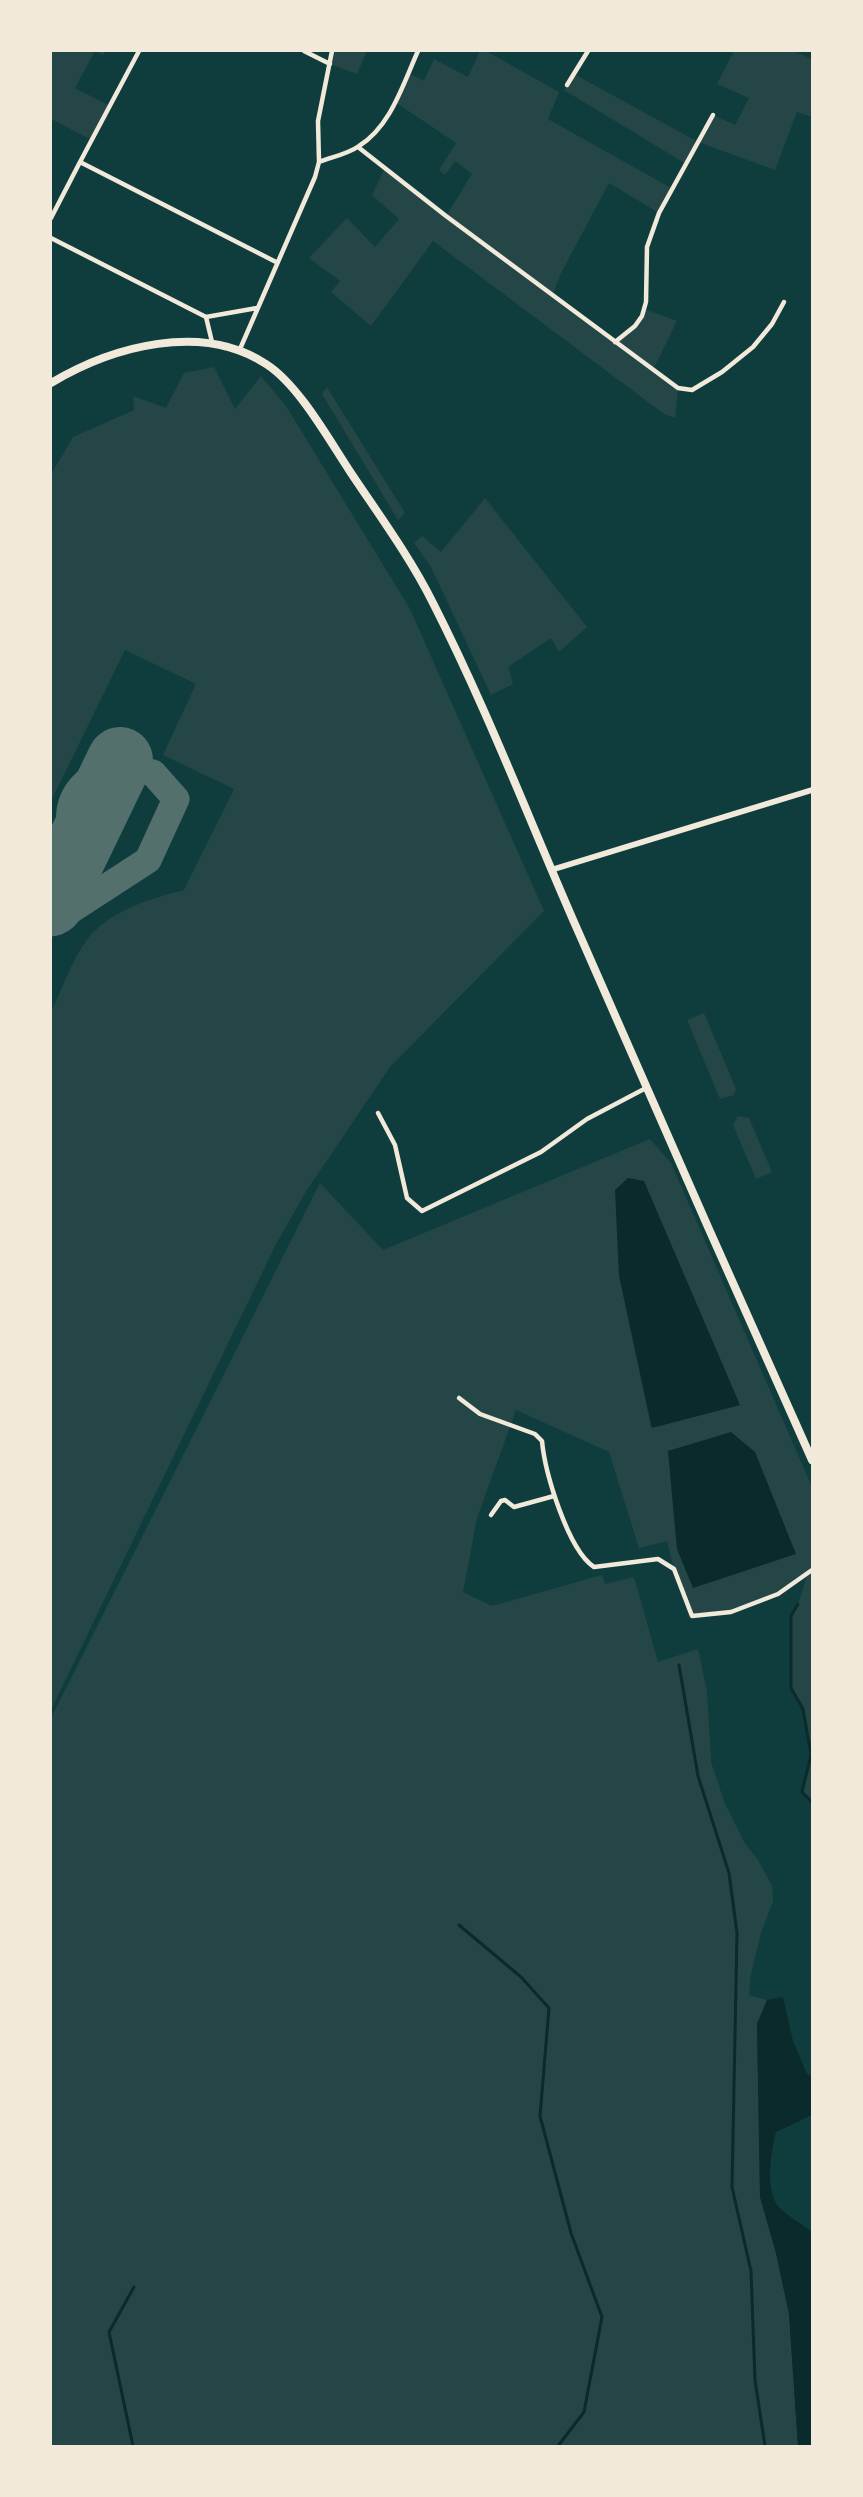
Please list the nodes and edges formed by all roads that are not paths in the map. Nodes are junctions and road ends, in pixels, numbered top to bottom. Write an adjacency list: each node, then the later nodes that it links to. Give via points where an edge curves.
1 (139, 51): 10 (street)
2 (304, 51): 6 (street)
3 (333, 51): 6 (street)
4 (418, 51): 9 (street, via 380,129)
5 (588, 51): 7 (street)
6 (330, 64): 11 (street, via 318,121)
7 (567, 85)
8 (713, 115): 19 (street, via 659,213 647,248 642,316)
9 (358, 147): 11 (street); 19 (street)
10 (80, 162): 12 (street); 14 (street)
11 (319, 162): 14 (street)
12 (51, 218)
13 (51, 238): 17 (street)
14 (276, 262): 16 (street)
15 (784, 302): 19 (street, via 753,346 692,390 678,388)
16 (257, 308): 17 (street); 20 (street)
17 (206, 317): 18 (street)
18 (212, 342): 20 (highway); 21 (highway, via 190,341 123,352)
19 (615, 342)
20 (240, 349): 23 (highway, via 270,366 309,410 405,554 432,602 493,734)
21 (51, 383)
22 (812, 790): 23 (street)
23 (551, 870): 24 (highway)
24 (646, 1088): 25 (street, via 587,1119 541,1152 422,1211 407,1197 395,1144); 27 (highway)
25 (378, 1113)
26 (459, 1398): 28 (street, via 480,1414 535,1434 542,1441)
27 (812, 1460)
28 (554, 1496): 29 (street, via 514,1507 501,1501); 30 (street, via 584,1560 594,1567 658,1559 674,1569 692,1616 731,1612 778,1594)
29 (491, 1515)
30 (812, 1570)

